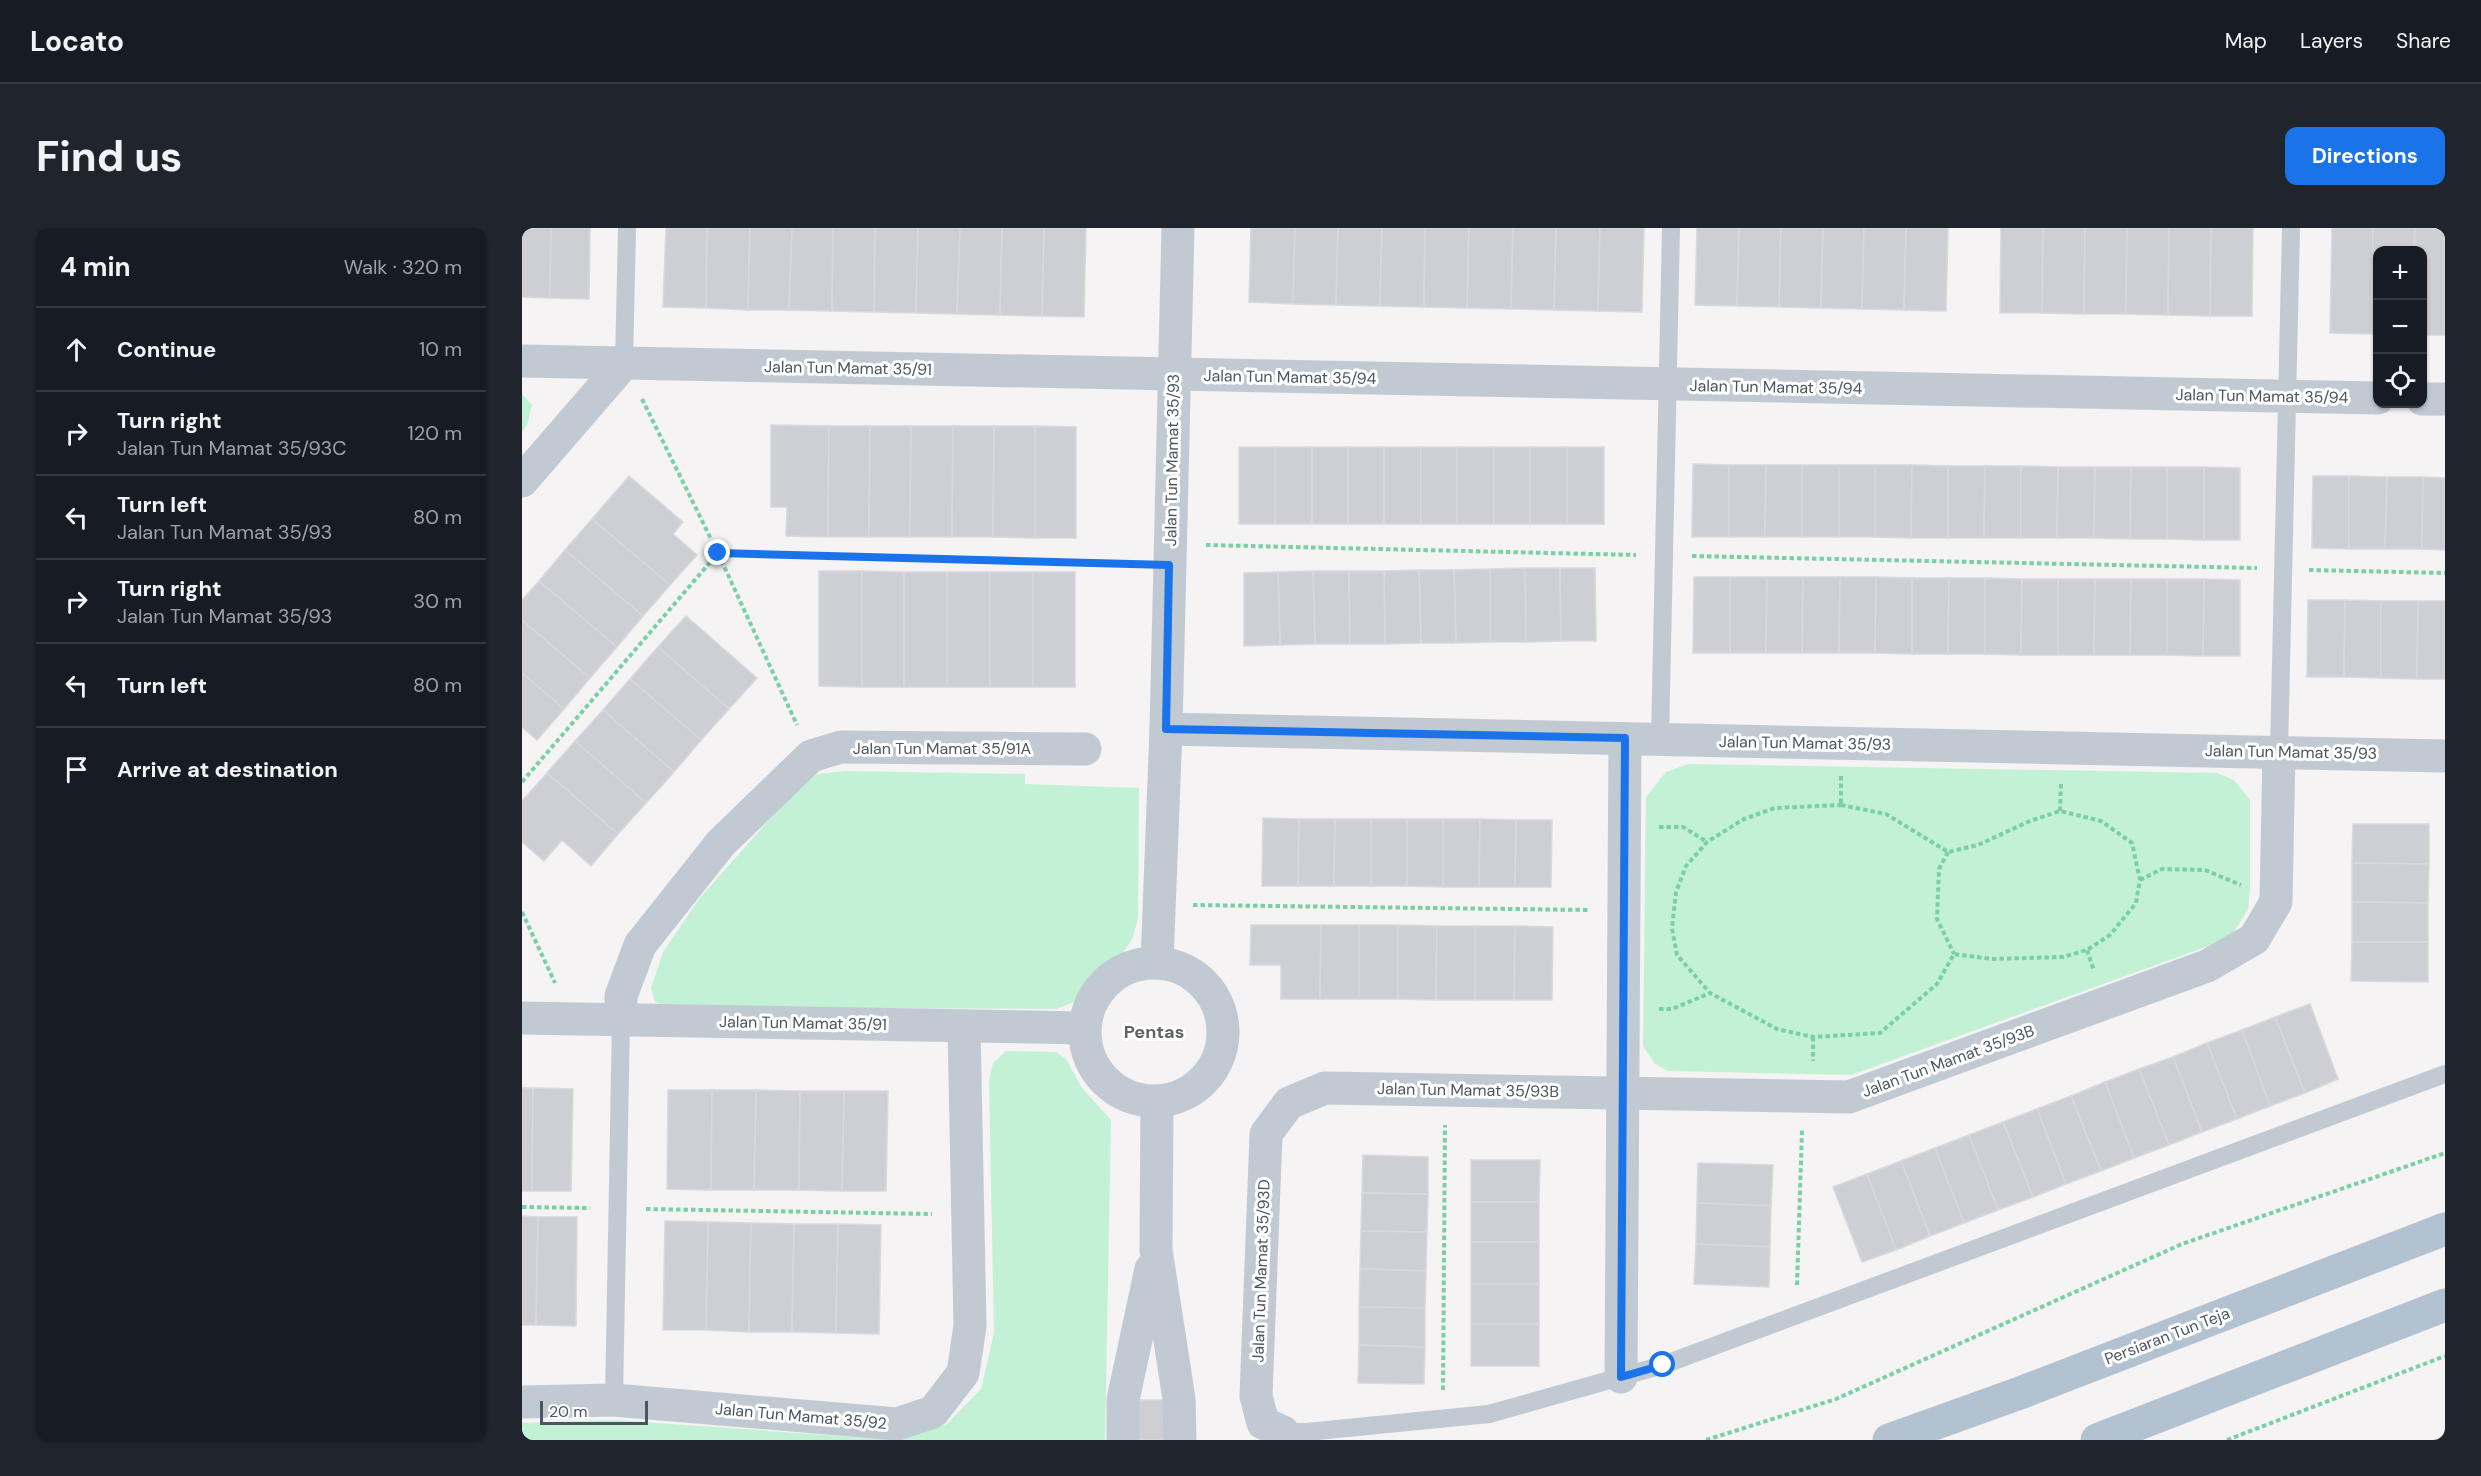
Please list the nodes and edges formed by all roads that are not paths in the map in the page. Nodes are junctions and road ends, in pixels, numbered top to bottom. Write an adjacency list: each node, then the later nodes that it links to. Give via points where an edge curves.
1 (627, 228): 6 (lane)
2 (1178, 228): 7 (street, Jalan Tun Mamat 35/93)
3 (1671, 228): 8 (lane)
4 (2291, 228): 9 (lane)
5 (522, 361): 6 (street, Jalan Tun Mamat 35/91)
6 (624, 363): 7 (street, Jalan Tun Mamat 35/91); 13 (street)
7 (1174, 375): 8 (street, Jalan Tun Mamat 35/94); 14 (street, Jalan Tun Mamat 35/93)
8 (1668, 384): 9 (street, Jalan Tun Mamat 35/94); 16 (lane)
9 (2287, 396): 10 (street, Jalan Tun Mamat 35/94); 18 (lane)
10 (2373, 398)
11 (2427, 399): 12 (street)
12 (2445, 399)
13 (522, 482)
14 (1166, 729): 15 (street, Jalan Tun Mamat 35/93); 20 (street, Jalan Tun Mamat 35/93)
15 (1625, 738): 16 (street, Jalan Tun Mamat 35/93); 26 (street)
16 (1660, 740): 18 (street, Jalan Tun Mamat 35/93)
17 (1085, 749): 22 (street, Jalan Tun Mamat 35/91A, via 841,747 811,756 721,843 640,945 621,996)
18 (2279, 752): 19 (street, Jalan Tun Mamat 35/93); 26 (street, Jalan Tun Mamat 35/93B, via 2276,902 2254,939 2207,966 1849,1097)
19 (2445, 756)
20 (1157, 963): 24 (street, via 1142,963 1113,975 1093,999); 27 (street, via 1176,966 1208,987 1223,1022 1218,1060 1208,1076 1176,1097)
21 (522, 1018): 22 (street, Jalan Tun Mamat 35/91)
22 (621, 1020): 23 (street, Jalan Tun Mamat 35/91); 33 (lane)
23 (964, 1026): 24 (street, Jalan Tun Mamat 35/91); 33 (street, Jalan Tun Mamat 35/92, via 970,1326 963,1373 933,1412 897,1425)
24 (1084, 1028): 27 (street, via 1093,1065 1105,1081 1138,1099)
25 (2445, 1074): 32 (lane, via 1663,1365)
26 (1623, 1093): 28 (street, Jalan Tun Mamat 35/93B, via 1325,1088); 32 (street)
27 (1157, 1101): 30 (street)
28 (1289, 1103): 35 (street, Jalan Tun Mamat 35/93D, via 1266,1134 1256,1396 1263,1423)
29 (2445, 1229): 38 (main road, Persiaran Tun Teja)
30 (1156, 1250): 36 (street, via 1123,1400); 37 (street, via 1179,1399)
31 (2445, 1305): 39 (main road)
32 (1621, 1377): 35 (lane, via 1489,1414)
33 (614, 1400): 34 (street, Jalan Tun Mamat 35/92)
34 (522, 1402)
35 (1283, 1432)
36 (1124, 1440)
37 (1180, 1440)
38 (1889, 1440)
39 (2097, 1440)

